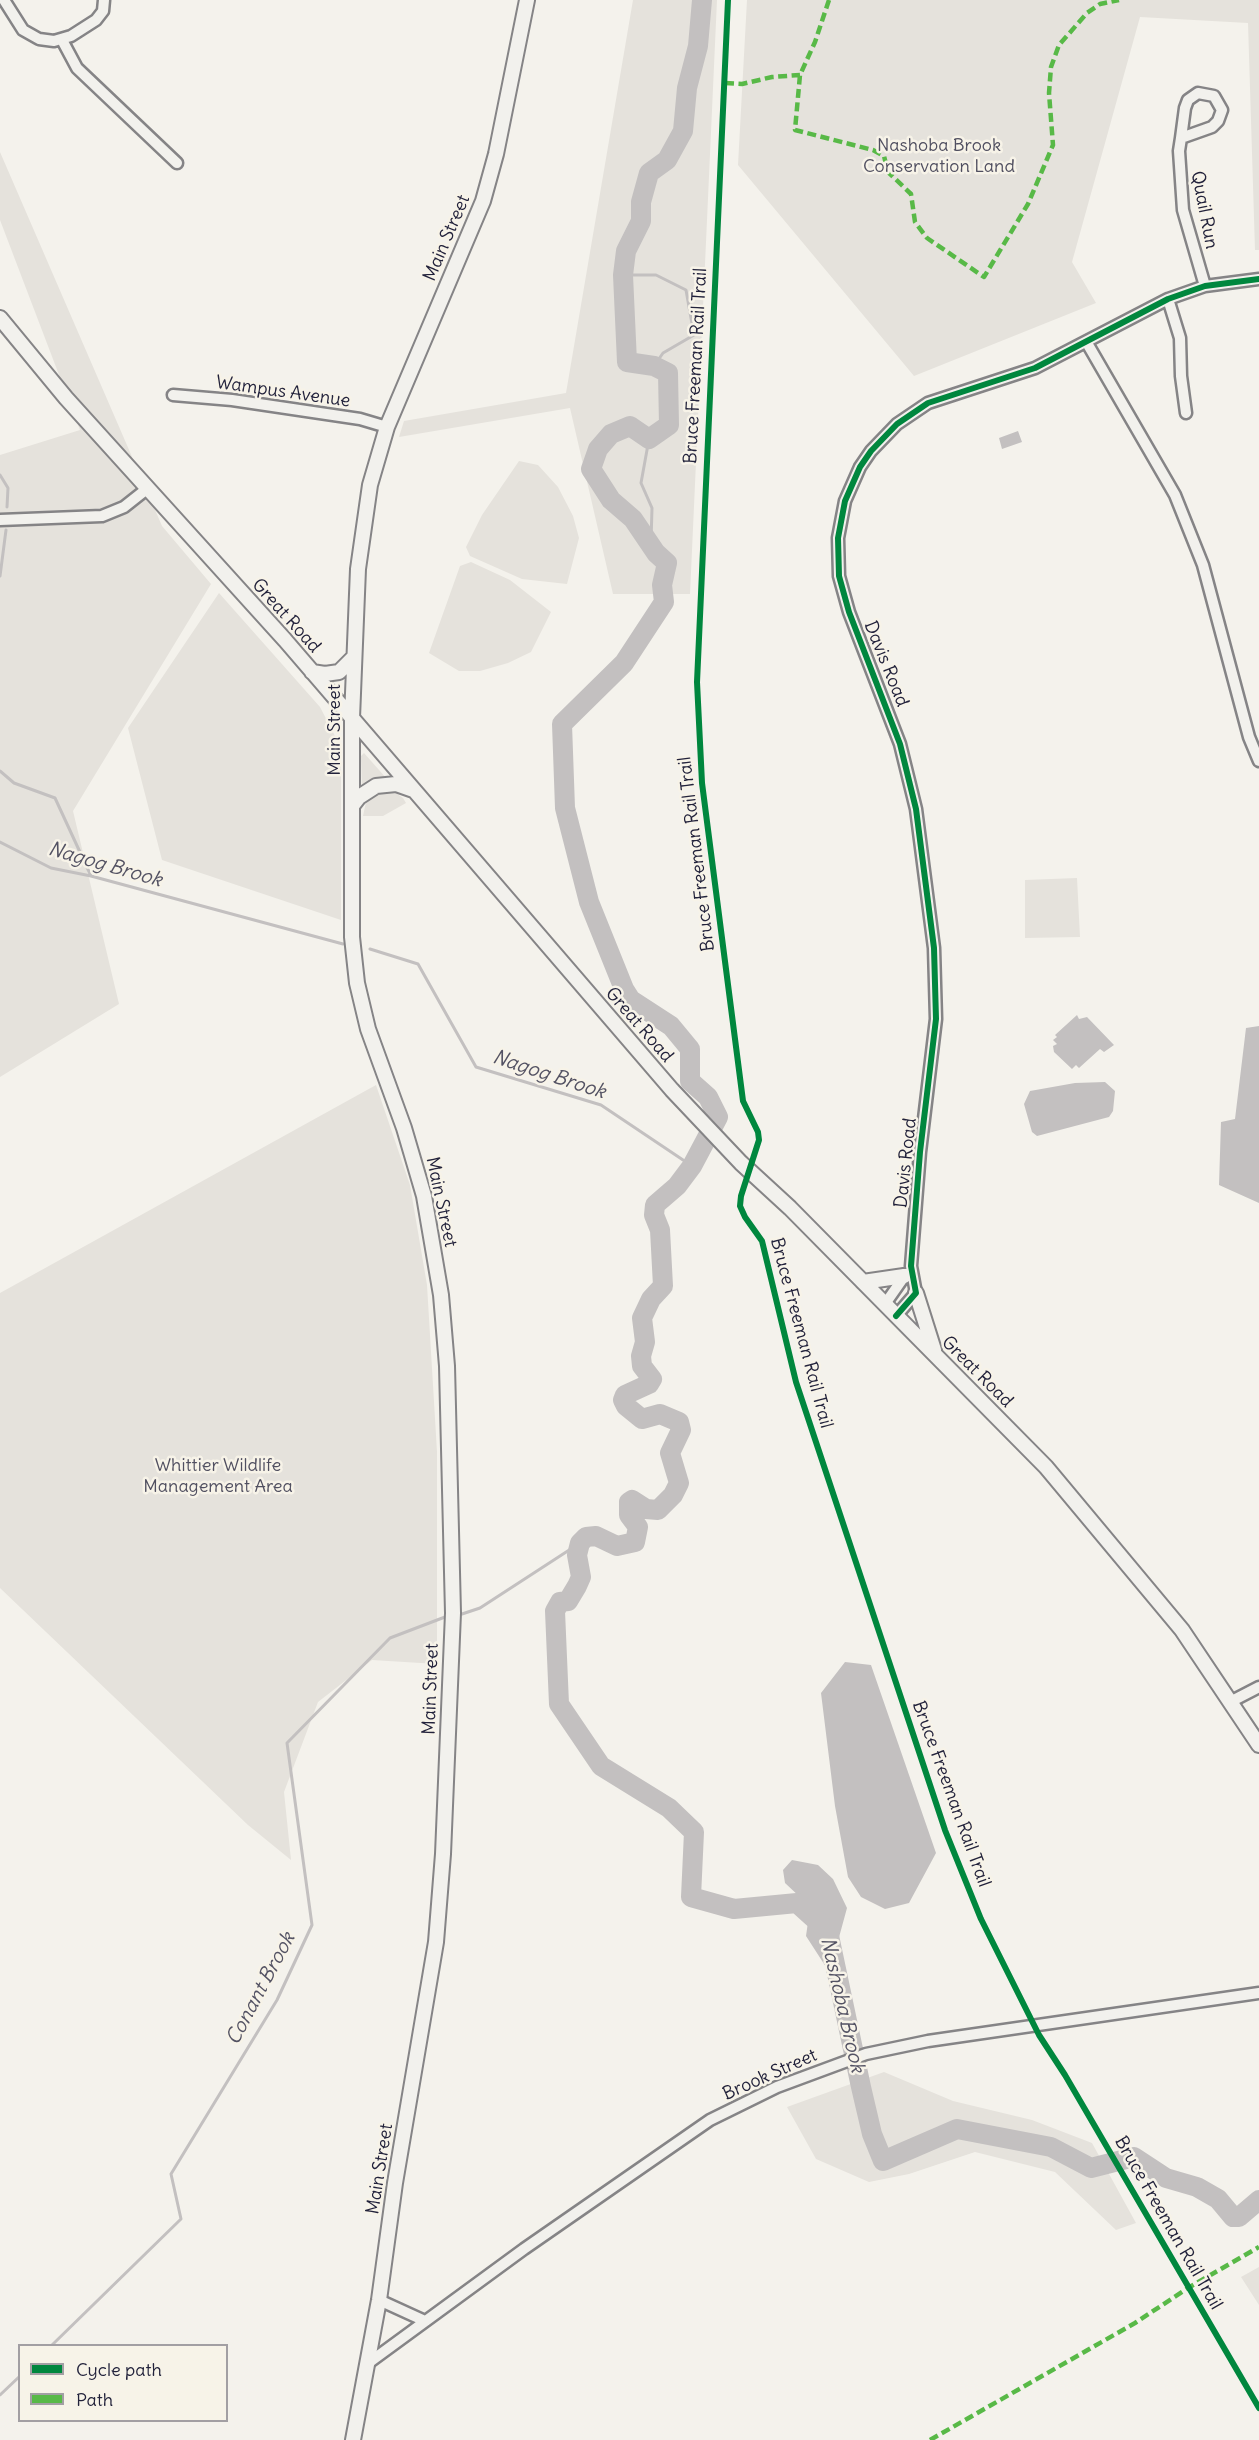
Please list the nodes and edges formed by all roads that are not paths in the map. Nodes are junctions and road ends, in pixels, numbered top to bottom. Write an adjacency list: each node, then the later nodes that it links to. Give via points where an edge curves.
1 (4, 0): 4 (street, via 15,21 28,34 45,41)
2 (104, 0): 4 (street, via 103,11 96,20)
3 (527, 0): 14 (main road, Main Street, via 483,201)
4 (62, 40): 6 (street, via 77,68)
5 (1181, 138): 5 (street, Quail Run, via 1188,100 1198,93 1214,96 1221,106 1218,122); 8 (street, Quail Run, via 1179,171 1184,210)
6 (177, 163)
7 (1259, 279): 8 (street, Davis Road)
8 (1204, 286): 9 (street, Davis Road)
9 (1168, 299): 11 (street, Davis Road); 13 (street, via 1180,338)
10 (0, 318): 15 (main road, Great Road)
11 (1087, 343): 20 (street, via 1178,503 1210,587); 24 (street, Davis Road, via 1035,368 946,396 912,413 883,437 865,459 851,484 840,520 839,576 898,737 916,808 934,948 936,1019)
12 (173, 395): 14 (street, Wampus Avenue, via 360,419)
13 (1186, 413)
14 (387, 427): 17 (main road, Main Street, via 365,510)
15 (148, 488): 16 (street, via 124,507 102,516); 18 (main road, Great Road)
16 (0, 520)
17 (354, 657): 18 (main road, via 339,672); 19 (main road, Main Street)
18 (312, 672): 19 (main road, Great Road)
19 (352, 718): 22 (main road, Great Road); 23 (main road, Main Street)
20 (1256, 747): 21 (street)
21 (1259, 761)
22 (413, 790): 23 (main road, via 396,784 375,786); 25 (main road, Great Road, via 704,1125)
23 (352, 806): 34 (main road, Main Street, via 351,913 357,982 424,1196 441,1295 452,1499 453,1613 436,1942)
24 (908, 1271): 25 (main road); 26 (street, Davis Road); 27 (street, Davis Road)
25 (862, 1282): 27 (main road, Great Road)
26 (916, 1293): 28 (street); 29 (main road)
27 (885, 1304): 28 (main road, Great Road)
28 (896, 1316): 29 (main road, Great Road)
29 (936, 1355): 31 (main road, Great Road, via 1046,1467 1116,1548 1182,1630)
30 (1259, 1686): 31 (street)
31 (1230, 1702): 32 (main road, Great Road)
32 (1259, 1745)
33 (1259, 1993): 35 (street, Brook Street, via 928,2041 866,2054 777,2087 710,2120)
34 (379, 2300): 35 (street); 36 (main road, Main Street)
35 (425, 2321): 36 (street, Brook Street)
36 (367, 2364): 37 (main road, Main Street)
37 (353, 2440)

